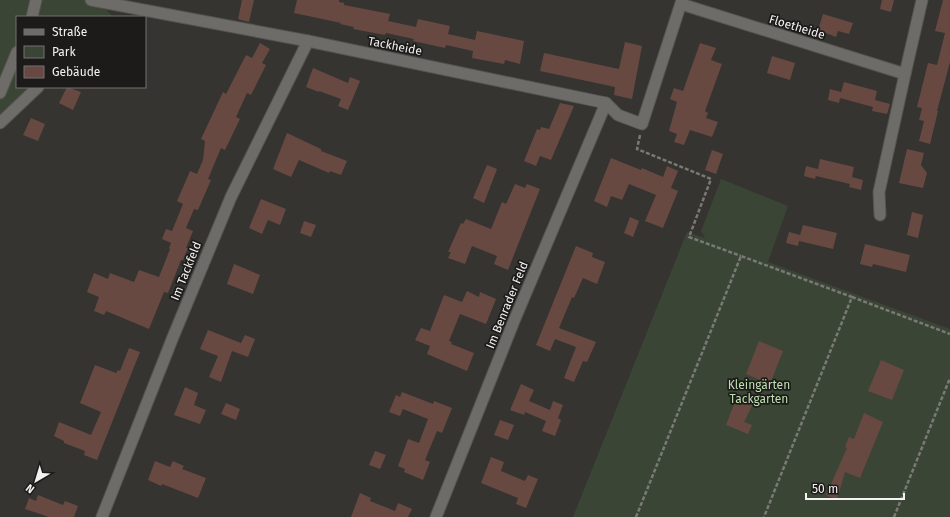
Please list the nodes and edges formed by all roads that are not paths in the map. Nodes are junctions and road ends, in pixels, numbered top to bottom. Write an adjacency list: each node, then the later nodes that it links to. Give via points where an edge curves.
1 (36, 0): 6 (street)
2 (91, 0): 5 (street, Tackheide)
3 (922, 0): 10 (street)
4 (681, 2): 10 (street, Floetheide); 13 (street, Tackheide, via 642,124 618,115)
5 (136, 9): 7 (street); 8 (street, Tackheide)
6 (32, 16)
7 (125, 16)
8 (308, 41): 13 (street, Tackheide); 16 (street, Im Tackfeld, via 231,197)
9 (16, 54): 12 (street)
10 (905, 74): 15 (street, via 879,192)
11 (37, 88): 14 (street)
12 (0, 93)
13 (606, 103): 17 (street, Im Benrader Feld, via 514,320)
14 (0, 123)
15 (880, 216)
16 (102, 517)
17 (436, 517)

